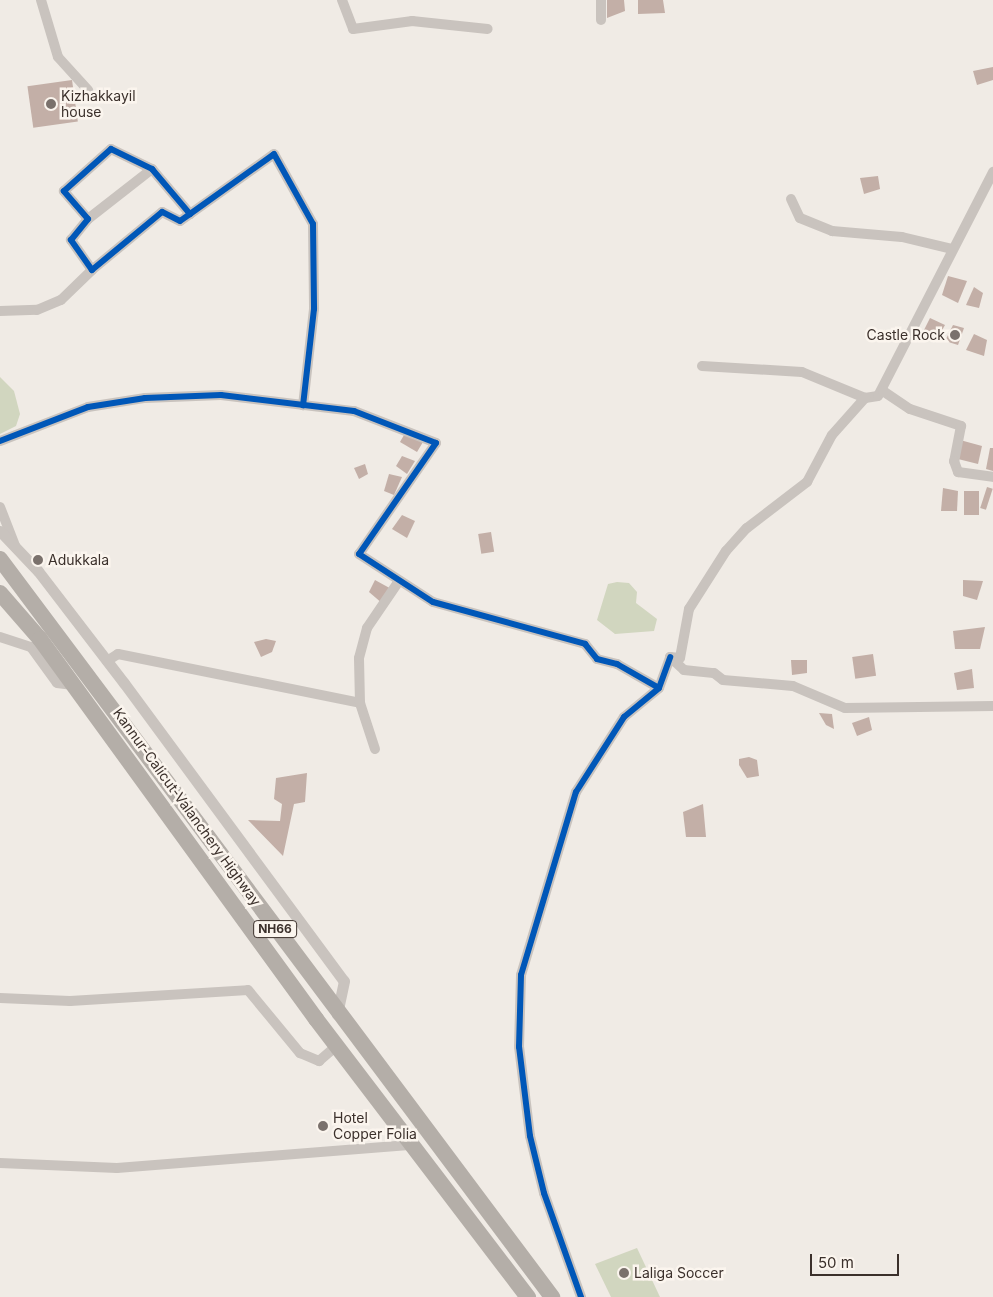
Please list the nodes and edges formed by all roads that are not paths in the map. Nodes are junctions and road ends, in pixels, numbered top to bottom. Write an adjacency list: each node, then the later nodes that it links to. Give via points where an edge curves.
1 (42, 0): 6 (street, via 58,57)
2 (342, 0): 5 (street, via 353,29 412,21)
3 (601, 0): 4 (street)
4 (601, 20)
5 (488, 29)
6 (88, 90)
7 (152, 169): 10 (street); 11 (street); 11 (street, via 111,149 64,191)
8 (993, 172): 12 (street)
9 (791, 199): 12 (street, via 800,218 832,231 902,237)
10 (190, 214): 13 (street, via 180,221 162,212); 18 (street, via 274,154 313,224 314,308)
11 (88, 219): 13 (street, via 71,240)
12 (952, 249): 16 (street)
13 (92, 270): 14 (street, via 61,300 37,310)
14 (0, 311)
15 (702, 366): 17 (street, via 802,372)
16 (883, 391): 17 (street); 20 (street, via 910,409 961,426 954,462 958,472)
17 (865, 398): 28 (street, via 832,435 806,482 747,528 726,551 689,610 680,658)
18 (303, 405): 19 (street, via 221,395 145,398 88,407); 25 (street, via 354,411 436,443 359,554)
19 (0, 441)
20 (993, 477)
21 (0, 507): 23 (street)
22 (0, 531): 23 (street)
23 (16, 548): 29 (street)
24 (0, 559): 36 (highway, Kannur-Calicut-Valanchery Highway / NH66, via 101,688)
25 (399, 581): 31 (street, via 432,602 585,644 597,659 617,664); 32 (street, via 368,628 359,658)
26 (0, 593): 30 (highway, Kannur-Calicut-Valanchery Highway / NH66)
27 (0, 637): 30 (street, via 30,647 57,683)
28 (670, 657): 31 (street); 33 (street, via 684,670 714,673 723,680 793,686 845,708)
29 (107, 661): 32 (street, via 118,654); 36 (street, via 344,981)
30 (73, 685): 37 (highway, Kannur-Calicut-Valanchery Highway / NH66)
31 (659, 688): 42 (street, via 624,717 576,792 521,974 519,1047 530,1136 544,1193)
32 (360, 703): 34 (street)
33 (993, 706)
34 (374, 749)
35 (0, 998): 37 (street, via 70,1000 248,990 300,1053 319,1061)
36 (338, 1014): 41 (highway, Kannur-Calicut-Valanchery Highway / NH66)
37 (336, 1046): 38 (highway, Kannur-Calicut-Valanchery Highway / NH66)
38 (412, 1145): 39 (street, via 117,1168); 40 (highway, Kannur-Calicut-Valanchery Highway / NH66)
39 (0, 1163)
40 (528, 1297)
41 (552, 1297)
42 (580, 1297)

